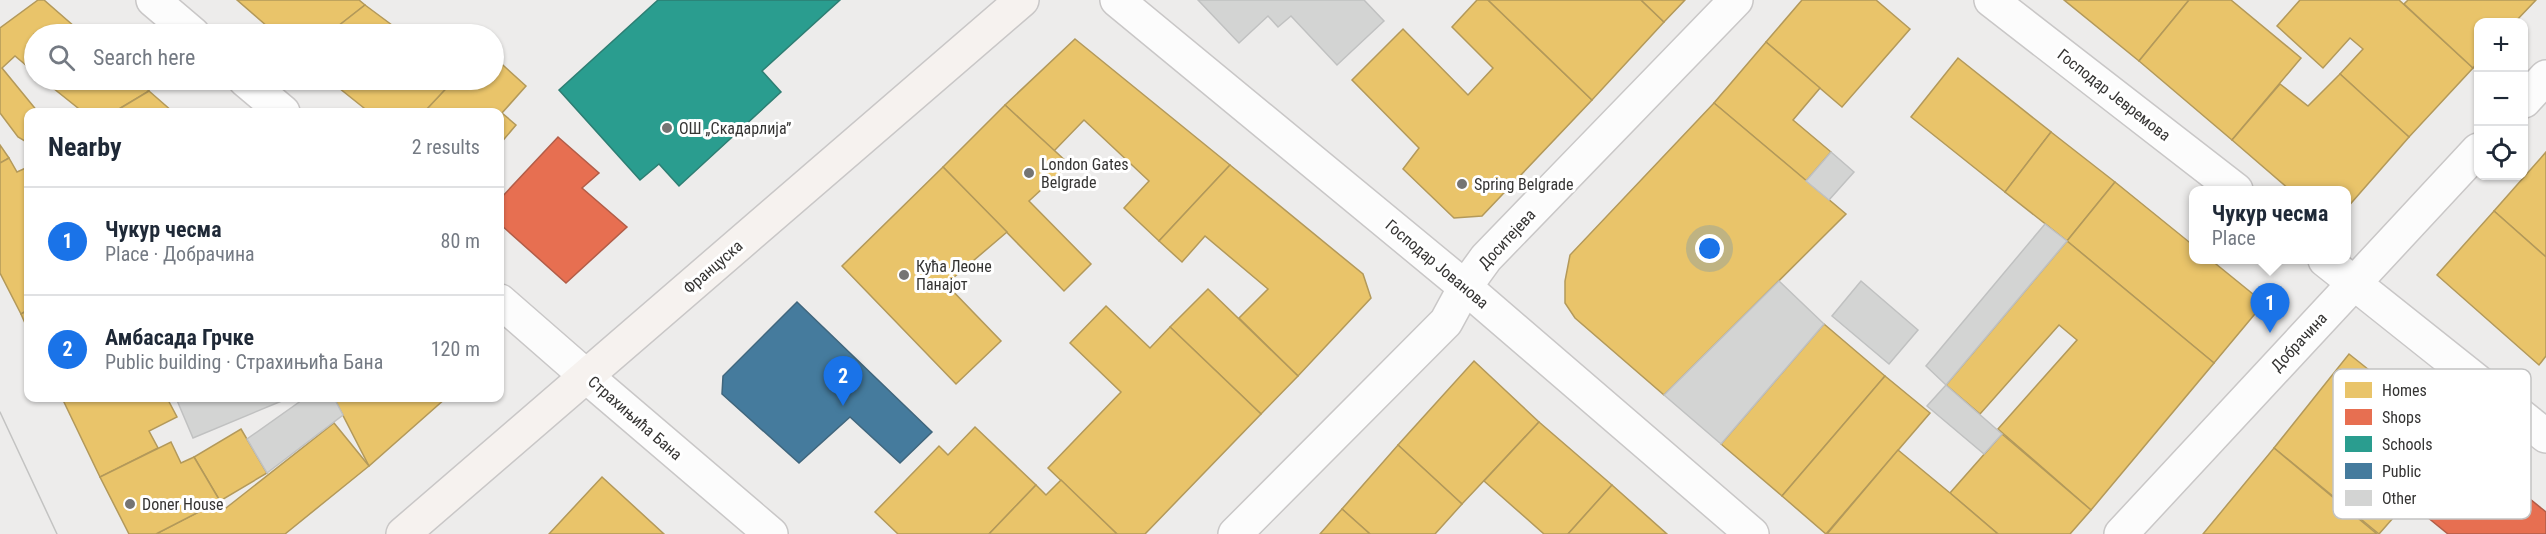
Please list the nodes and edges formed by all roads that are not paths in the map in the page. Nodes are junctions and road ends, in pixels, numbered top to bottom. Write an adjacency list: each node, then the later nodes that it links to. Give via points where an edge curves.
1 (153, 0): 6 (street)
2 (1022, 0): 18 (main road, Француска)
3 (1117, 0): 15 (street, Господар Јованова)
4 (1736, 0): 15 (street, Доситејева, via 1486,258)
5 (1991, 0): 12 (street, Господар Јевремова)
6 (181, 24)
7 (2546, 77): 9 (street)
8 (257, 90): 10 (street)
9 (2528, 96)
10 (278, 108)
11 (2474, 154): 14 (street, Добрачина)
12 (2231, 186)
13 (2330, 264): 14 (street)
14 (2356, 283): 17 (street); 25 (street, Добрачина)
15 (1466, 287): 23 (street, Доситејева, via 1446,322); 24 (street, Господар Јованова)
16 (504, 304): 18 (street, Страхињића Бана)
17 (2463, 369)
18 (586, 376): 21 (main road, Француска); 22 (street, Страхињића Бана)
19 (2531, 424): 20 (street)
20 (2546, 436)
21 (403, 534)
22 (771, 534)
23 (1234, 534)
24 (1752, 534)
25 (2121, 534)

